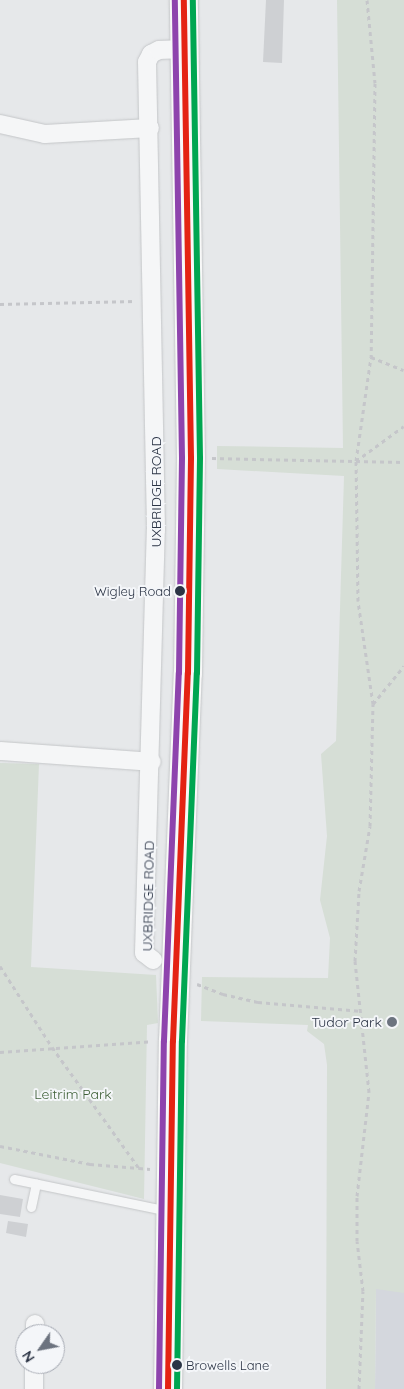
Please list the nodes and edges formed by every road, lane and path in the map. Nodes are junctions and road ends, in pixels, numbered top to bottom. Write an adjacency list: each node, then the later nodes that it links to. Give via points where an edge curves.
1 (184, 0): 3 (main road)
2 (367, 0): 8 (path, via 375,83)
3 (185, 49): 5 (street, UXBRIDGE ROAD, via 159,50 151,54 147,62); 11 (main road)
4 (0, 124): 5 (street, via 45,134)
5 (150, 128): 6 (street, UXBRIDGE ROAD)
6 (154, 300): 7 (path); 17 (street, UXBRIDGE ROAD, via 156,530)
7 (0, 304)
8 (371, 358): 9 (path); 12 (path)
9 (404, 370)
10 (404, 426): 12 (path)
11 (191, 458): 12 (path); 31 (main road, via 188,673 173,1041)
12 (356, 461): 13 (path); 15 (path, via 358,601)
13 (404, 462)
14 (404, 666): 15 (path)
15 (373, 704): 21 (path, via 370,826 359,891 355,961)
16 (0, 751): 17 (street)
17 (152, 762): 18 (street, UXBRIDGE ROAD, via 144,954)
18 (153, 960)
19 (0, 966): 23 (path)
20 (198, 977): 21 (path, via 197,986 258,1002)
21 (362, 1011): 35 (path, via 369,1092 357,1196 357,1241 363,1292)
22 (148, 1041): 23 (path)
23 (52, 1047): 24 (path); 26 (path)
24 (0, 1052)
25 (0, 1146): 26 (path, via 90,1164)
26 (139, 1168): 27 (path)
27 (144, 1169)
28 (14, 1179): 29 (lane)
29 (36, 1184): 30 (lane); 31 (lane)
30 (31, 1207)
31 (170, 1212): 34 (main road)
32 (34, 1374): 33 (street)
33 (34, 1389)
34 (168, 1389)
35 (359, 1389)

